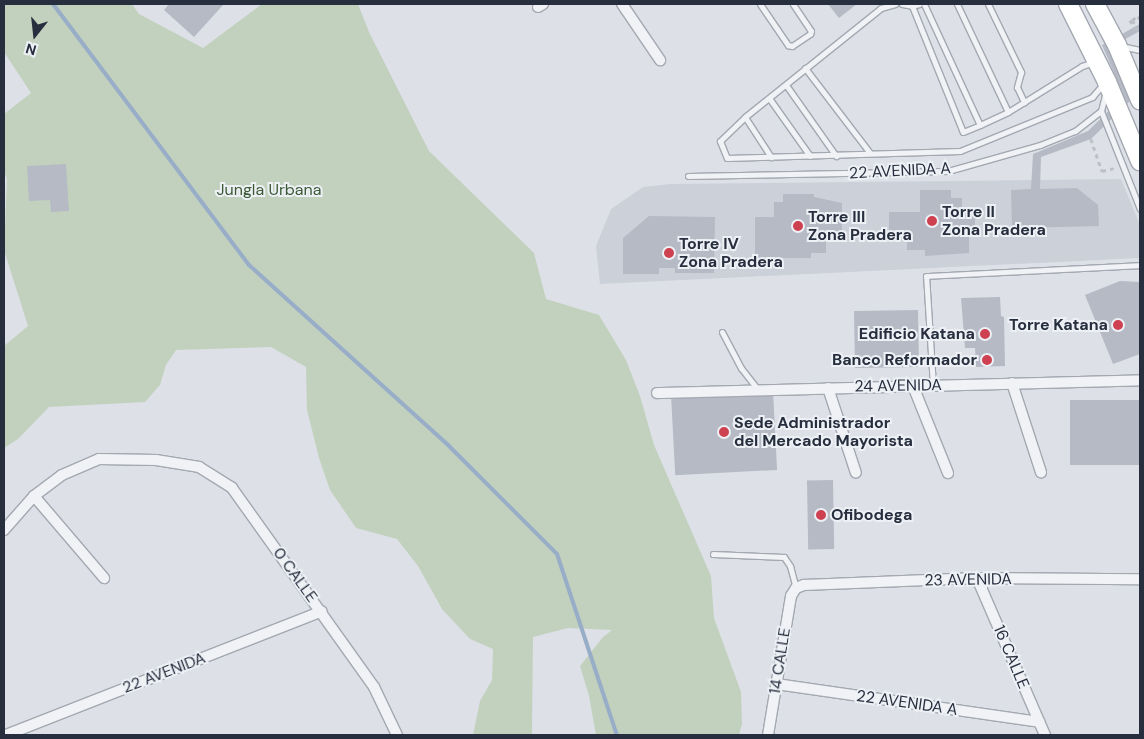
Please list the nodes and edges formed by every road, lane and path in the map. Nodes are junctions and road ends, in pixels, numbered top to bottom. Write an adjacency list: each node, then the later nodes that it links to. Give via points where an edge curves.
1 (622, 4): 17 (street)
2 (760, 4): 3 (lane, via 788,45 792,46 811,33)
3 (793, 4)
4 (895, 4): 19 (lane, via 881,8)
5 (902, 4): 12 (lane)
6 (919, 4): 12 (lane)
7 (924, 4): 28 (lane)
8 (957, 4): 26 (lane)
9 (988, 4): 24 (lane, via 1020,72 1018,89)
10 (1068, 4): 18 (highway)
11 (1095, 4): 15 (highway)
12 (912, 6): 28 (lane, via 963,132)
13 (1130, 20): 14 (path, via 1137,31 1132,20 1138,16)
14 (1140, 20)
15 (1118, 45): 16 (lane); 23 (highway)
16 (1140, 50)
17 (660, 60)
18 (1097, 61): 20 (highway); 24 (lane, via 1082,66)
19 (805, 68): 21 (lane); 30 (lane)
20 (1107, 81): 25 (lane); 30 (lane, via 1092,97 960,151); 34 (highway)
21 (786, 85): 22 (lane); 32 (lane)
22 (769, 98): 27 (lane); 31 (lane)
23 (1140, 100)
24 (1024, 102): 26 (lane)
25 (1101, 111): 35 (lane); 36 (lane, 22 AVENIDA A, via 1075,131 1040,145 948,171)
26 (1008, 112): 28 (lane)
27 (745, 117): 33 (lane); 33 (lane, via 720,141 726,158)
28 (980, 125)
29 (1091, 139): 35 (path, via 1102,171)
30 (870, 153): 32 (lane)
31 (810, 156): 32 (lane); 33 (lane)
32 (836, 156)
33 (771, 157)
34 (1140, 161)
35 (1123, 165): 37 (lane)
36 (688, 176)
37 (1140, 209)
38 (1140, 265): 43 (lane, via 926,276)
39 (722, 332): 45 (lane, via 741,368)
40 (1140, 380): 41 (street, 24 AVENIDA)
41 (1012, 384): 43 (street, 24 AVENIDA); 47 (street)
42 (913, 386): 43 (street, 24 AVENIDA); 44 (street, 24 AVENIDA); 49 (street)
43 (933, 386)
44 (828, 388): 45 (street, 24 AVENIDA); 48 (street)
45 (758, 390): 46 (street, 24 AVENIDA)
46 (657, 393)
47 (1041, 472)
48 (856, 473)
49 (948, 473)
50 (34, 496): 51 (street); 53 (street); 57 (street, 0 CALLE, via 62,475 99,459 156,460 199,467 232,488)
51 (4, 530)
52 (713, 554): 56 (lane, via 784,557)
53 (104, 578)
54 (977, 578): 55 (street, 23 AVENIDA); 56 (street, 23 AVENIDA, via 804,585); 59 (street, 16 CALLE)
55 (1140, 579)
56 (796, 588): 58 (street, 14 CALLE, via 791,596)
57 (322, 611): 60 (street, 22 AVENIDA); 61 (street, 0 CALLE, via 374,687)
58 (776, 684): 59 (street, 22 AVENIDA A); 62 (street, 14 CALLE)
59 (1039, 722): 63 (street, 16 CALLE)
60 (6, 735)
61 (397, 735)
62 (768, 735)
63 (1045, 735)

